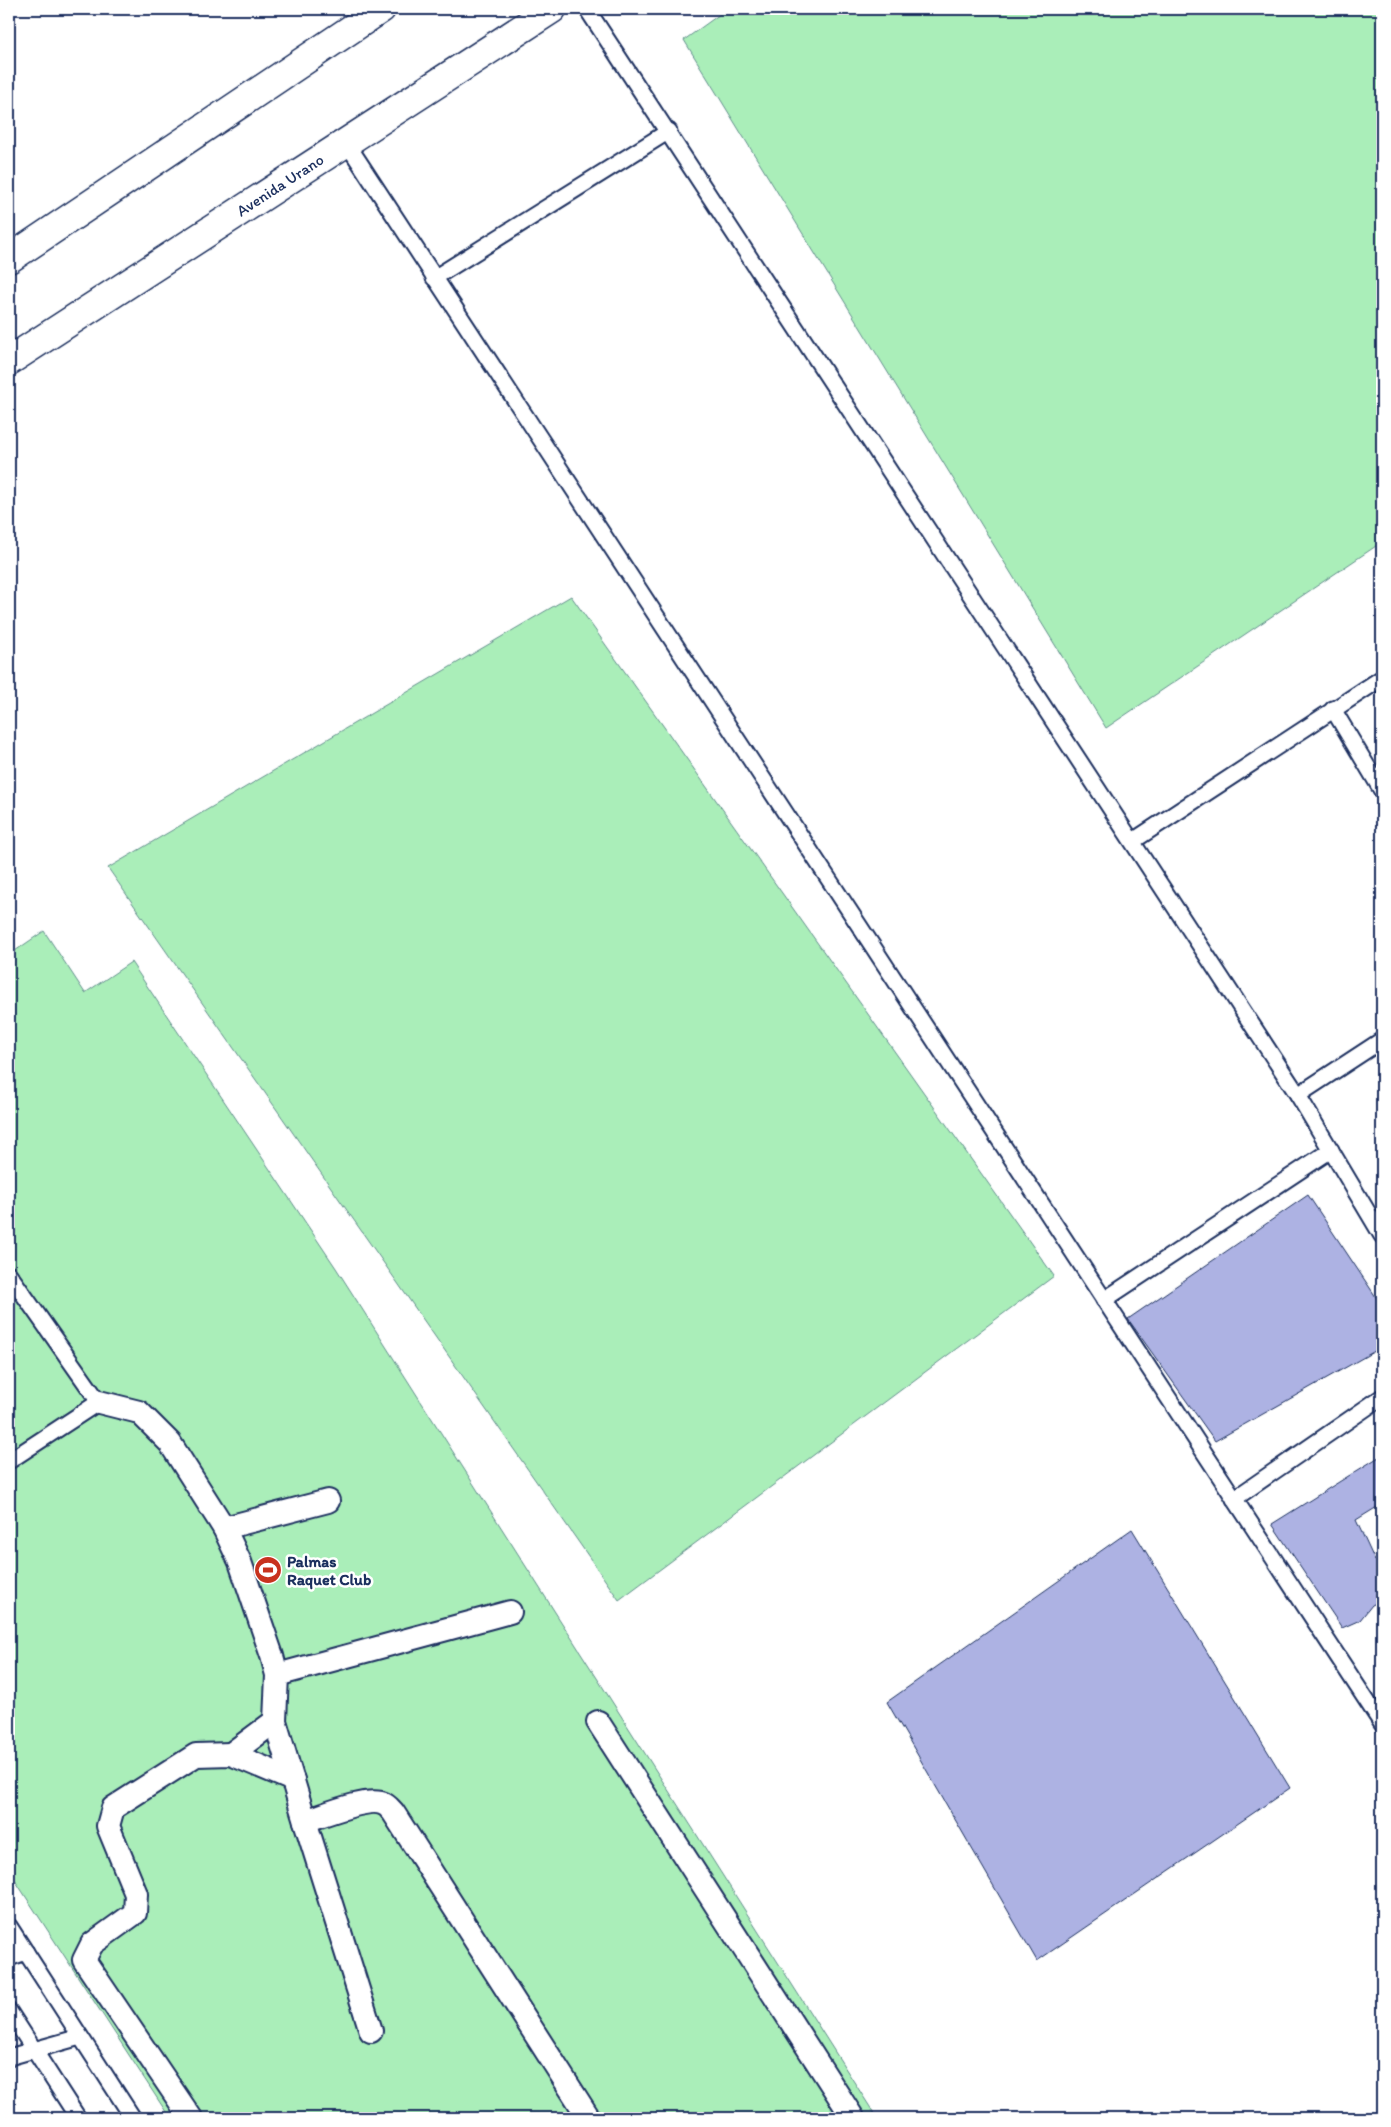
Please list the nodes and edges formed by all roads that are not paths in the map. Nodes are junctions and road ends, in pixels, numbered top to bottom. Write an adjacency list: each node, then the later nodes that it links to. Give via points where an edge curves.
1 (382, 9): 6 (main road)
2 (552, 9): 5 (main road, Avenida Urano)
3 (587, 9): 4 (lane)
4 (669, 131): 7 (lane); 12 (lane)
5 (346, 142): 7 (lane); 8 (main road, Avenida Urano)
6 (9, 259)
7 (434, 278): 18 (lane)
8 (9, 361)
9 (1382, 678): 10 (lane)
10 (1334, 710): 11 (lane); 12 (lane)
11 (1382, 792)
12 (1133, 841): 14 (lane)
13 (1382, 1040): 14 (lane)
14 (1298, 1095): 15 (lane)
15 (1331, 1150): 16 (lane); 18 (lane)
16 (1382, 1236)
17 (9, 1274): 20 (lane)
18 (1104, 1300): 22 (lane)
19 (1382, 1397): 22 (lane)
20 (99, 1402): 21 (lane); 24 (street, via 139,1412 170,1443)
21 (9, 1461)
22 (1234, 1499): 29 (lane)
23 (328, 1501): 24 (street)
24 (224, 1528): 26 (street, via 240,1562)
25 (510, 1612): 26 (street)
26 (277, 1675): 27 (street)
27 (275, 1721): 30 (street); 31 (street)
28 (598, 1722): 45 (street)
29 (1382, 1724)
30 (231, 1754): 31 (street); 43 (street, via 196,1754 112,1808 108,1826 136,1894 135,1913 92,1944 84,1960)
31 (293, 1780): 32 (street)
32 (305, 1821): 37 (street); 44 (street, via 371,1802 382,1803 393,1812)
33 (9, 1926): 34 (lane)
34 (26, 1952): 35 (lane); 38 (lane)
35 (9, 1958)
36 (9, 2011): 39 (lane)
37 (371, 2031)
38 (80, 2037): 39 (lane); 42 (lane)
39 (34, 2050): 40 (lane); 41 (lane)
40 (9, 2057)
41 (78, 2118)
42 (133, 2118)
43 (191, 2118)
44 (589, 2118)
45 (854, 2118)

